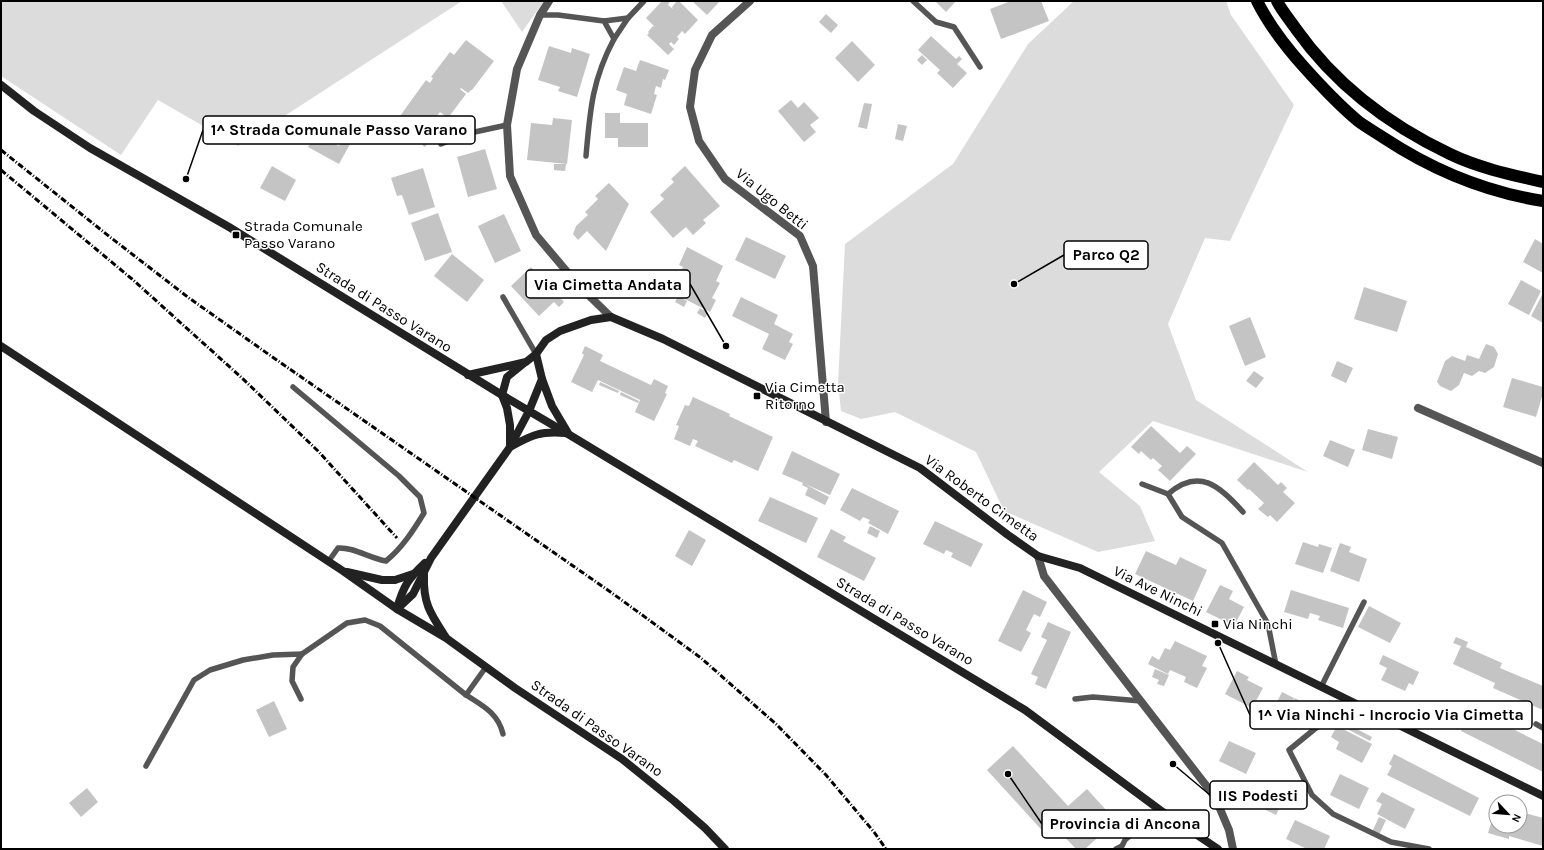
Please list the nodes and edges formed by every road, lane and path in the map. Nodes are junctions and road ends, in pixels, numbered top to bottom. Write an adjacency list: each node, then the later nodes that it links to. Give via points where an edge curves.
1 (549, 1): 7 (street)
2 (644, 1): 8 (lane)
3 (750, 1): 29 (street, Via Ugo Betti, via 712,36 695,70 690,107 699,141 725,179 800,236 814,266)
4 (913, 1): 11 (lane, via 936,22 954,27)
5 (1257, 1): 17 (highway, via 1291,52 1359,121 1396,146 1440,170 1487,188)
6 (1277, 1): 16 (highway, via 1305,41 1336,77 1370,107 1451,155 1494,170)
7 (540, 15): 9 (lane); 13 (street, via 517,69)
8 (628, 18): 9 (lane); 10 (lane)
9 (604, 21): 10 (lane)
10 (614, 39): 15 (lane, via 603,59 594,89)
11 (980, 67)
12 (1, 85): 23 (street, Strada di Passo Varano, via 34,112 90,148 229,227)
13 (507, 125): 14 (lane, via 470,133); 19 (street, via 510,176 536,235 579,286)
14 (441, 144)
15 (586, 156)
16 (1543, 182)
17 (1543, 201)
18 (503, 297): 21 (lane)
19 (612, 317): 21 (street, via 591,320 560,331 546,340); 29 (street, Via Roberto Cimetta, via 663,339)
20 (1, 346): 38 (street, Strada di Passo Varano)
21 (536, 354): 22 (street); 24 (street, Strada di Passo Varano)
22 (526, 362): 23 (street); 26 (street, via 507,376)
23 (468, 375): 26 (street, Strada di Passo Varano)
24 (542, 379): 28 (street, Strada di Passo Varano); 30 (street, Strada di Passo Varano, via 552,406)
25 (293, 387): 38 (lane, via 399,476 420,497 424,513 396,553 386,561 346,548 338,548)
26 (502, 395): 28 (street, Strada di Passo Varano); 31 (street, via 510,424)
27 (1418, 408): 32 (street)
28 (529, 411): 30 (street, Strada di Passo Varano); 31 (street, Strada di Passo Varano)
29 (826, 422): 36 (street, Via Roberto Cimetta, via 920,468)
30 (568, 434): 31 (street, Strada di Passo Varano, via 552,432 531,435); 59 (street, Strada di Passo Varano, via 1025,710)
31 (510, 447): 37 (street, Strada di Passo Varano)
32 (1543, 463)
33 (1142, 484): 34 (lane)
34 (1168, 494): 35 (lane, via 1178,486 1194,481 1206,481 1230,497); 46 (lane, via 1182,517 1222,543 1268,624)
35 (1243, 512)
36 (1038, 556): 46 (street, Via Ave Ninchi, via 1080,568); 52 (street, Via Roberto Cimetta, via 1044,576)
37 (431, 558): 40 (street, Strada di Passo Varano); 41 (street, Strada di Passo Varano)
38 (328, 562): 39 (street, Strada di Passo Varano)
39 (342, 571): 41 (street, Strada di Passo Varano, via 382,580 395,580); 43 (street, Strada di Passo Varano)
40 (424, 571): 43 (street, Strada di Passo Varano, via 413,594); 44 (street, Strada di Passo Varano, via 424,592 430,614)
41 (413, 574): 43 (street, Strada di Passo Varano, via 402,590)
42 (1364, 602): 48 (lane)
43 (397, 609): 44 (street, Strada di Passo Varano)
44 (446, 638): 47 (street, Strada di Passo Varano)
45 (302, 654): 49 (lane, via 347,623 365,620 380,626); 50 (lane, via 293,667 292,681); 57 (lane, via 243,660 210,670 194,680)
46 (1276, 665): 48 (street, Via Ave Ninchi)
47 (486, 667): 49 (lane); 61 (street, Strada di Passo Varano, via 622,759 700,823)
48 (1321, 687): 53 (street, Via Ave Ninchi)
49 (466, 695): 56 (lane, via 488,709 500,723)
50 (301, 699)
51 (1076, 699): 52 (lane, via 1093,697)
52 (1141, 701): 64 (street, Via Roberto Cimetta, via 1215,797 1229,830)
53 (1349, 701): 58 (street, Via Ave Ninchi); 65 (lane, via 1289,750 1312,794 1333,814 1391,842)
54 (1536, 724): 55 (lane)
55 (1543, 728)
56 (502, 734)
57 (146, 766)
58 (1543, 796)
59 (1160, 810): 60 (lane, via 1125,840); 63 (street, Strada di Passo Varano)
60 (1123, 848): 62 (lane)
61 (725, 849)
62 (1116, 849)
63 (1218, 849)
64 (1233, 849)
65 (1429, 849)

